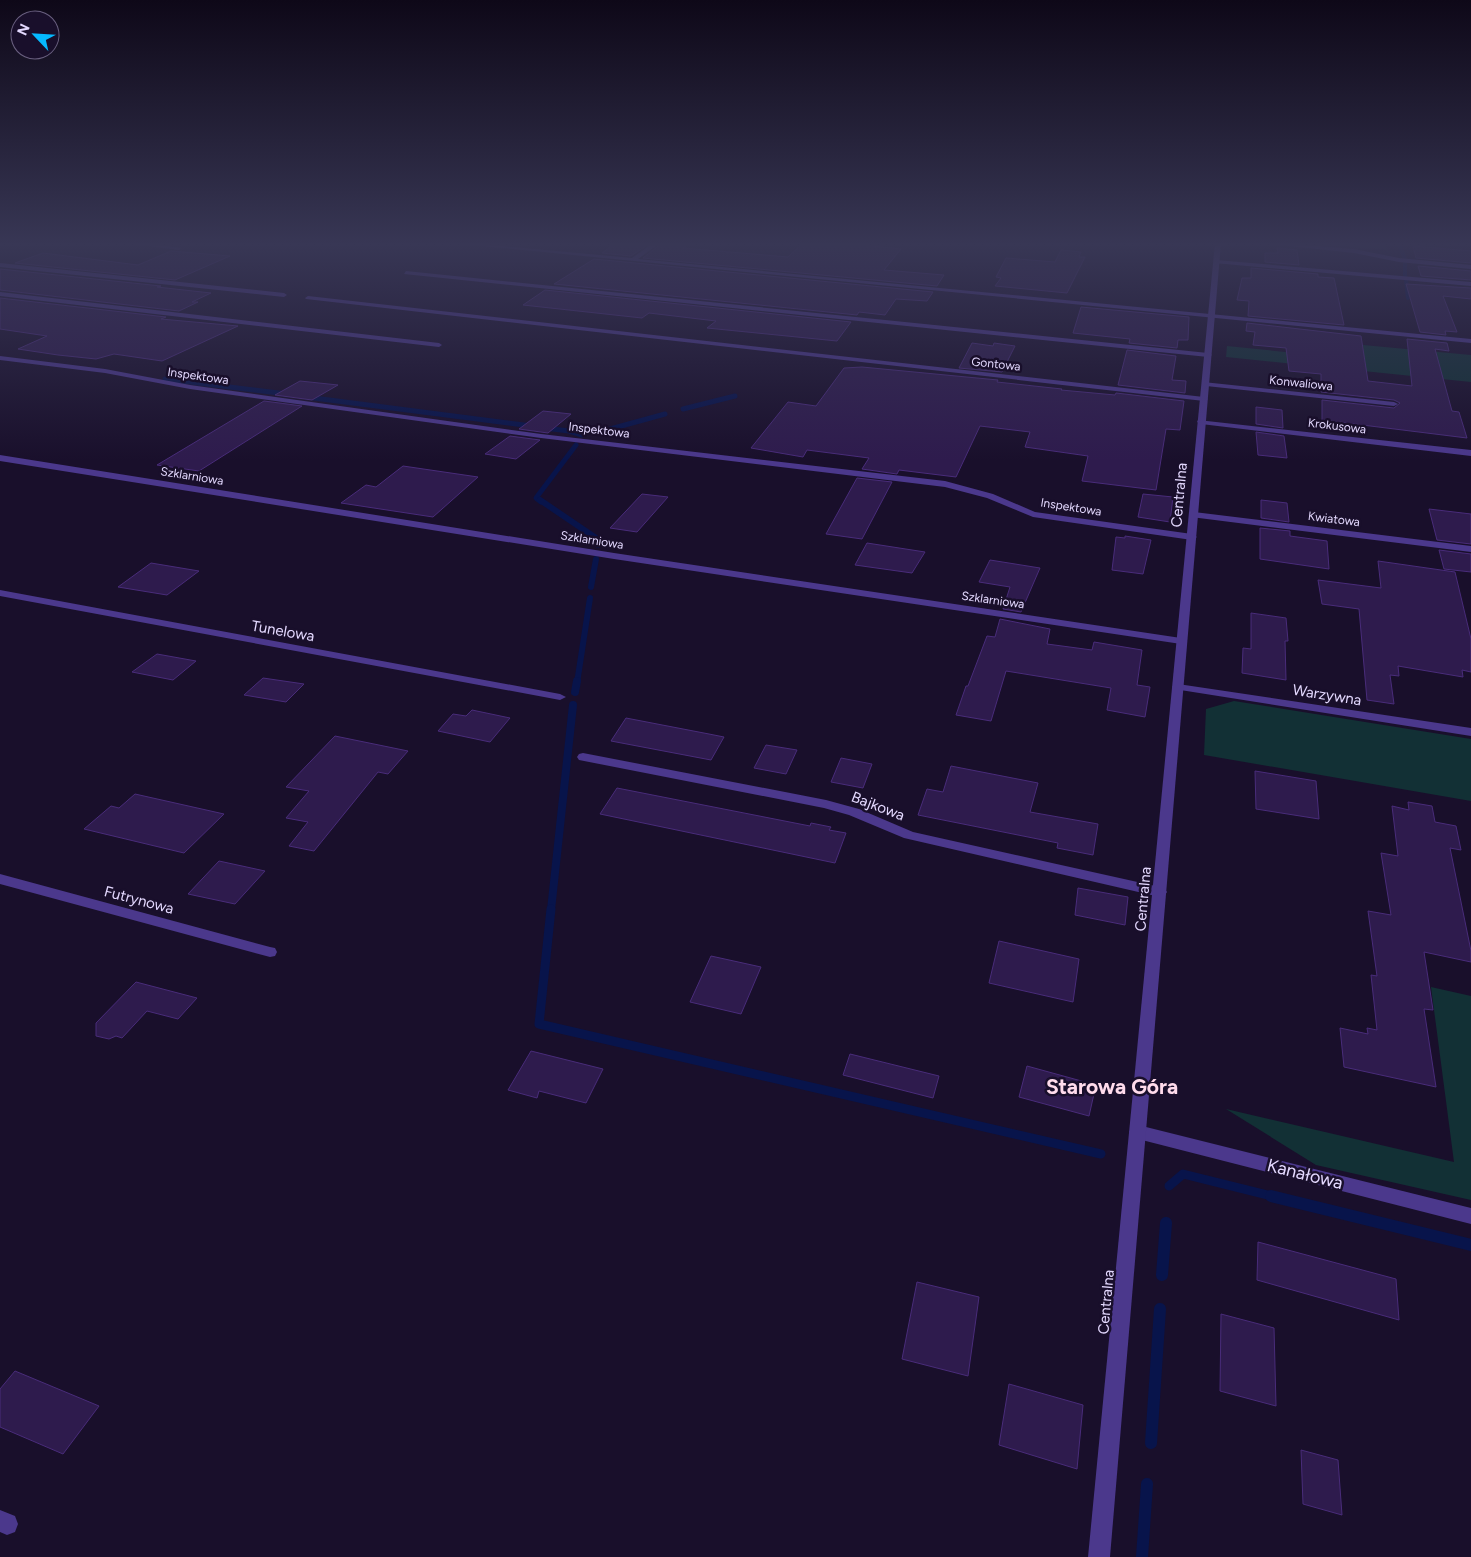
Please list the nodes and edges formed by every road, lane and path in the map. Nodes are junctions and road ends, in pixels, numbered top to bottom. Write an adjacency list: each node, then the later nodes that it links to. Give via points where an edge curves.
1 (186, 316): 7 (street)
2 (465, 316): 11 (street, Gontowa)
3 (823, 316): 8 (street)
4 (1208, 316): 5 (street)
5 (1211, 316): 6 (street); 8 (street, Centralna)
6 (1471, 342)
7 (439, 345)
8 (1208, 355): 10 (street, Centralna)
9 (0, 358): 17 (street, Inspektowa, via 541,436 945,484 982,492 1032,514)
10 (1206, 384): 11 (street, Centralna); 12 (street, Konwaliowa)
11 (1204, 399): 13 (street, Centralna)
12 (1394, 404)
13 (1201, 422): 14 (street, Krokusowa); 16 (street, Centralna)
14 (1471, 453)
15 (0, 458): 20 (street, Szklarniowa, via 614,556)
16 (1194, 515): 17 (street, Centralna); 18 (street, Kwiatowa)
17 (1192, 537): 20 (street, Centralna)
18 (1471, 549)
19 (0, 593): 22 (street, Tunelowa)
20 (1181, 641): 21 (street, Centralna)
21 (1178, 687): 23 (street, Warzywna); 26 (street, Centralna)
22 (560, 697)
23 (1471, 732)
24 (584, 757): 26 (street, Bajkowa, via 826,804 909,835)
25 (0, 879): 27 (street, Futrynowa)
26 (1160, 892): 28 (street, Centralna)
27 (270, 952)
28 (1138, 1132): 29 (street, Kanałowa); 30 (street, Centralna)
29 (1471, 1216)
30 (1099, 1557)

